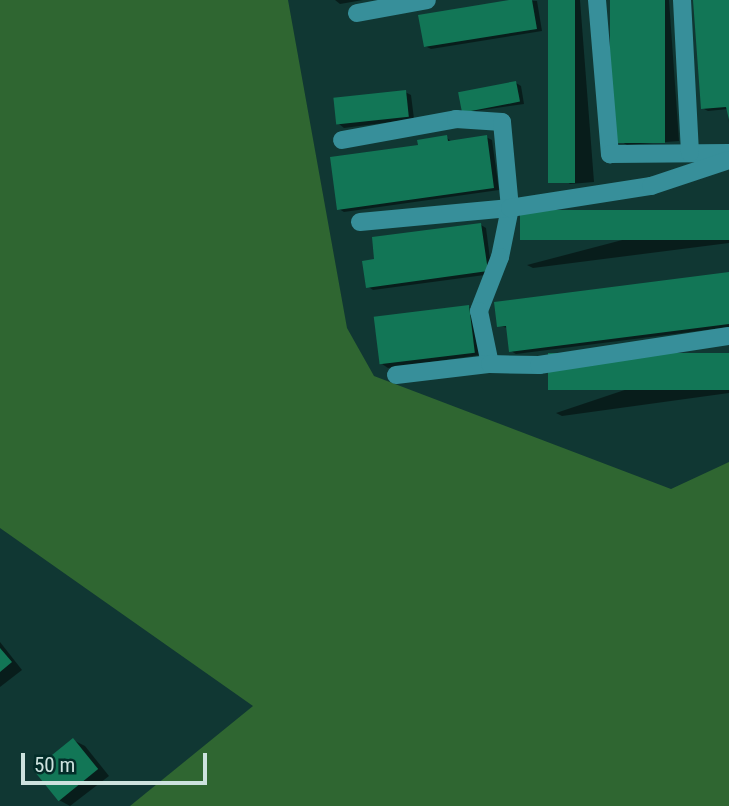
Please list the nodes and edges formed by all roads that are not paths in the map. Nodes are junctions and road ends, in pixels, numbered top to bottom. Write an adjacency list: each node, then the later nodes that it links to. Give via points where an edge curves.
1 (428, 0): 4 (lane)
2 (597, 0): 6 (lane, via 610,154)
3 (682, 0): 6 (lane)
4 (357, 13)
5 (342, 140): 9 (lane, via 456,119 502,122)
6 (690, 153): 7 (lane)
7 (729, 153)
8 (729, 160): 9 (lane, via 651,186)
9 (510, 208): 10 (lane); 12 (lane, via 500,257 479,311)
10 (360, 222)
11 (729, 336): 12 (lane, via 539,365)
12 (490, 363): 13 (lane)
13 (396, 375)

